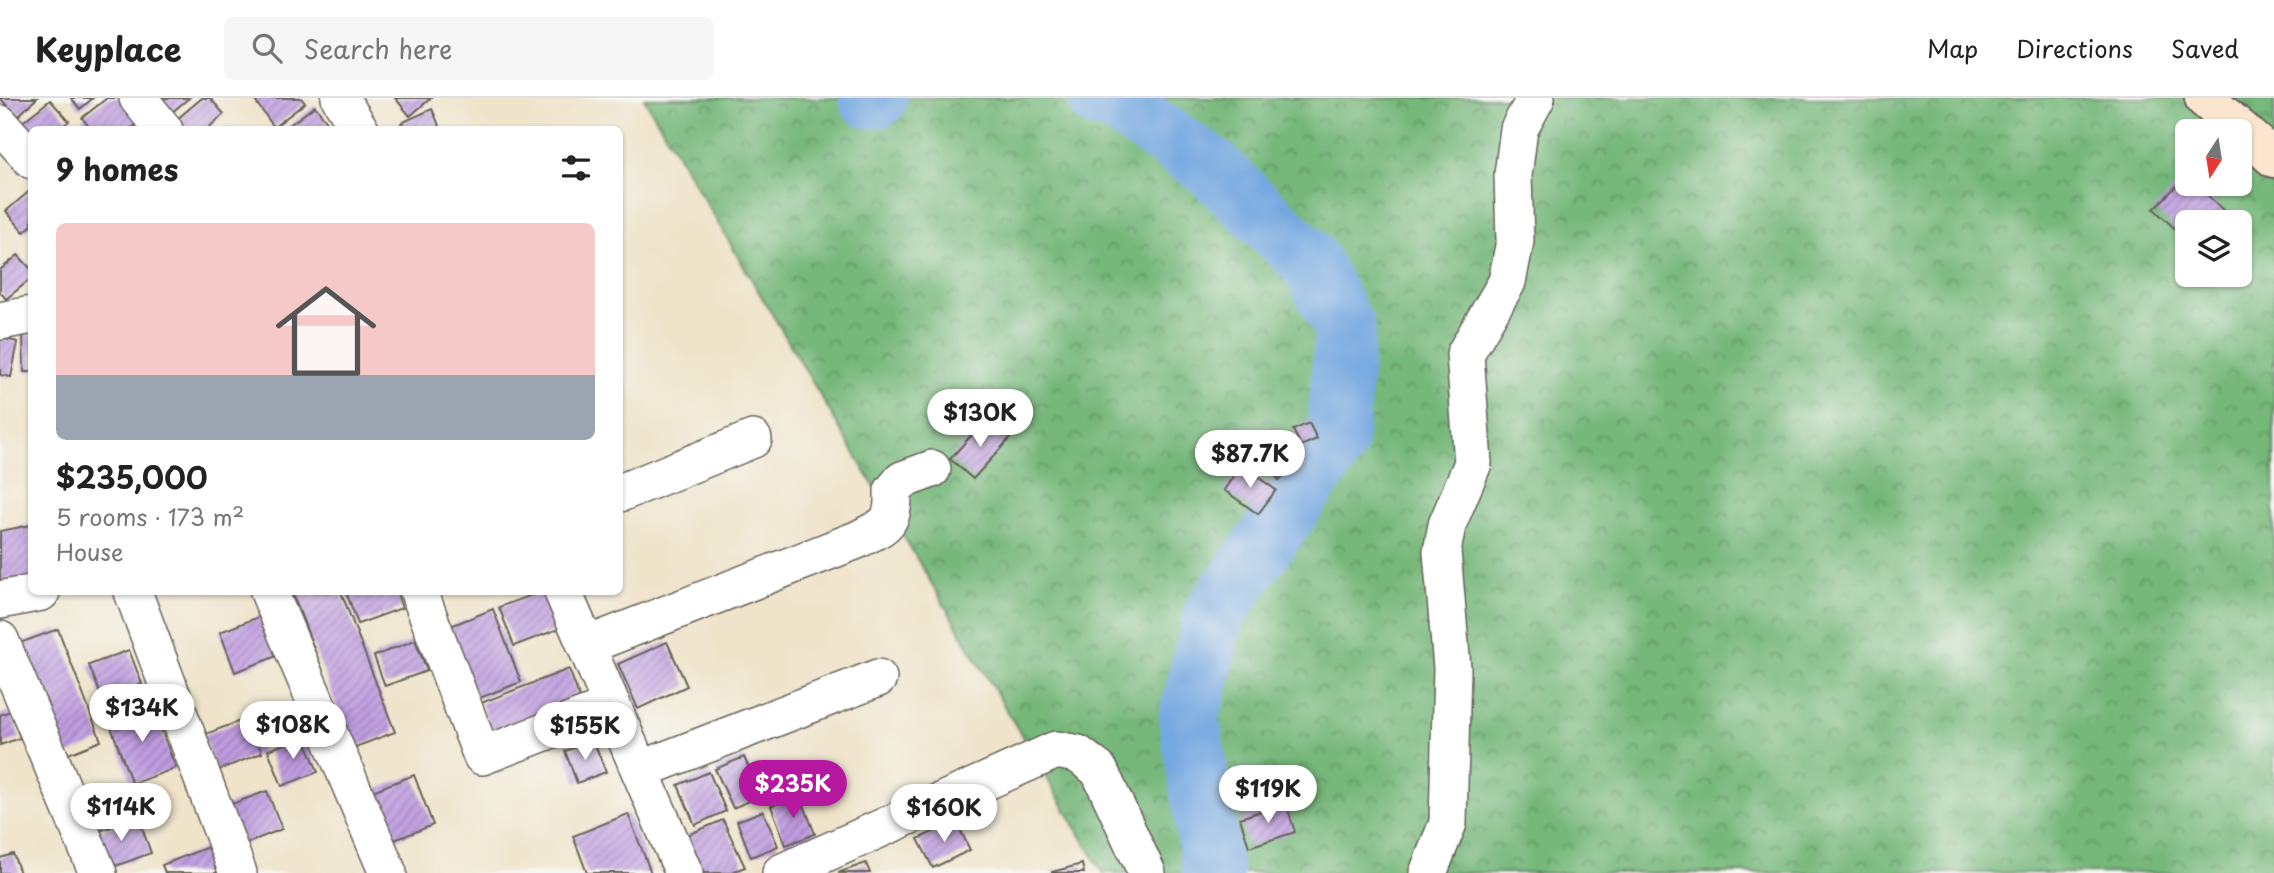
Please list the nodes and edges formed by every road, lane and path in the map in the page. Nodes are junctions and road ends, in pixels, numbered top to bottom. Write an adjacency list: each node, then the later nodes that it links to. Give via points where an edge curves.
1 (138, 98): 6 (street)
2 (341, 98): 7 (street)
3 (1536, 98): 32 (street, via 1519,129 1515,241 1507,282 1465,354 1473,463 1447,526 1442,552 1452,668 1448,823)
4 (2204, 98): 9 (main road)
5 (0, 124): 8 (street)
6 (161, 126)
7 (358, 126)
8 (28, 156)
9 (2274, 158)
10 (28, 316): 11 (street)
11 (0, 321)
12 (753, 439): 14 (street)
13 (932, 469): 22 (street, via 902,480 893,491 894,512 888,524 857,540)
14 (623, 492)
15 (28, 595): 20 (street)
16 (134, 595): 27 (street)
17 (270, 595): 28 (street)
18 (420, 595): 24 (street, via 482,756)
19 (565, 595): 22 (street)
20 (0, 600)
21 (0, 640): 26 (street)
22 (588, 645): 24 (street)
23 (878, 678): 25 (street)
24 (611, 706): 25 (street)
25 (640, 770): 29 (street)
26 (96, 873)
27 (238, 873)
28 (388, 873)
29 (684, 873)
30 (781, 873): 31 (street, via 1056,750 1078,754 1099,770)
31 (1147, 873)
32 (1428, 873)

